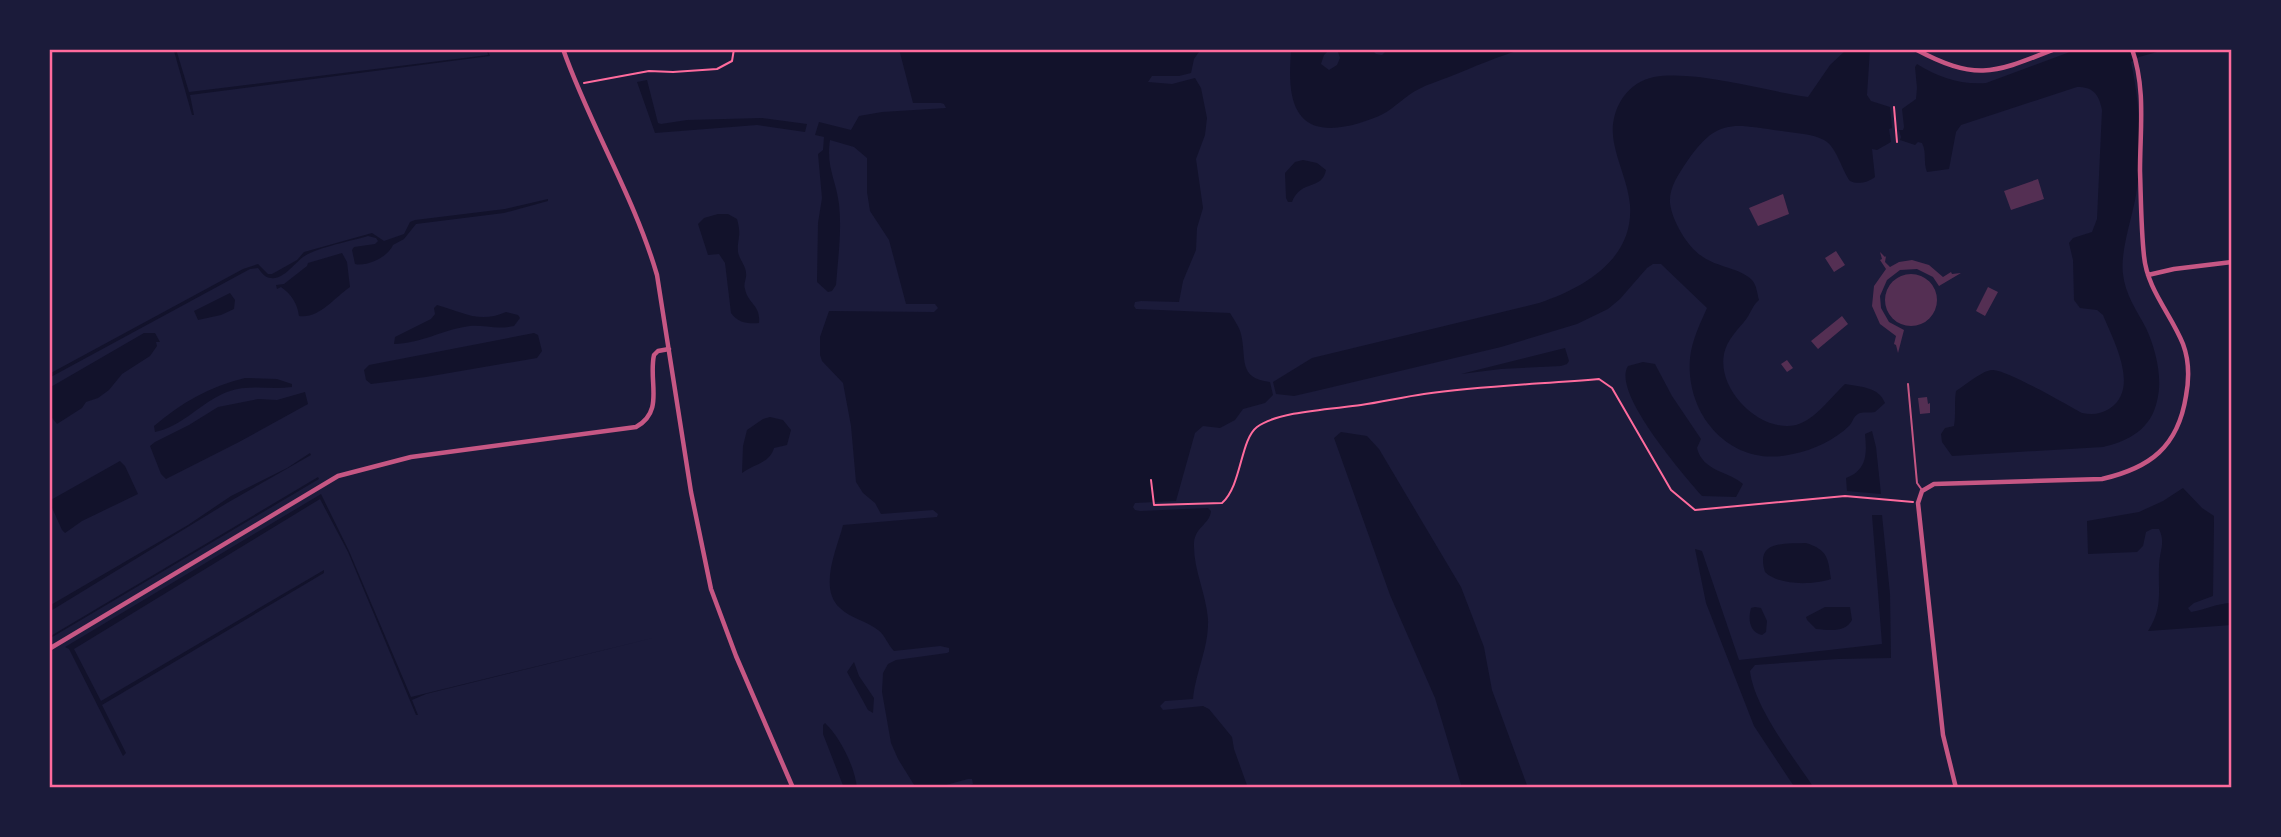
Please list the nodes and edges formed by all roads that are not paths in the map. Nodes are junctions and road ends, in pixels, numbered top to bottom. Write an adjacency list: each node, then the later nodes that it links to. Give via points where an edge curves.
1 (564, 49): 7 (street, via 649,248)
2 (1915, 49): 3 (street, via 1953,66 1983,72)
3 (2056, 49)
4 (2132, 49): 6 (street, via 2142,95 2140,170)
5 (2232, 262): 6 (street)
6 (2148, 275): 9 (street, via 2176,328 2187,366 2183,414 2173,438 2151,459 2102,479 1934,484)
7 (669, 349): 10 (street, via 654,355 653,407 650,416 636,427 411,457 338,476); 11 (street, via 696,524 711,589)
8 (1908, 384): 9 (lane, via 1917,483)
9 (1922, 491): 12 (street, via 1918,503 1943,736)
10 (49, 649)
11 (793, 788)
12 (1956, 788)

